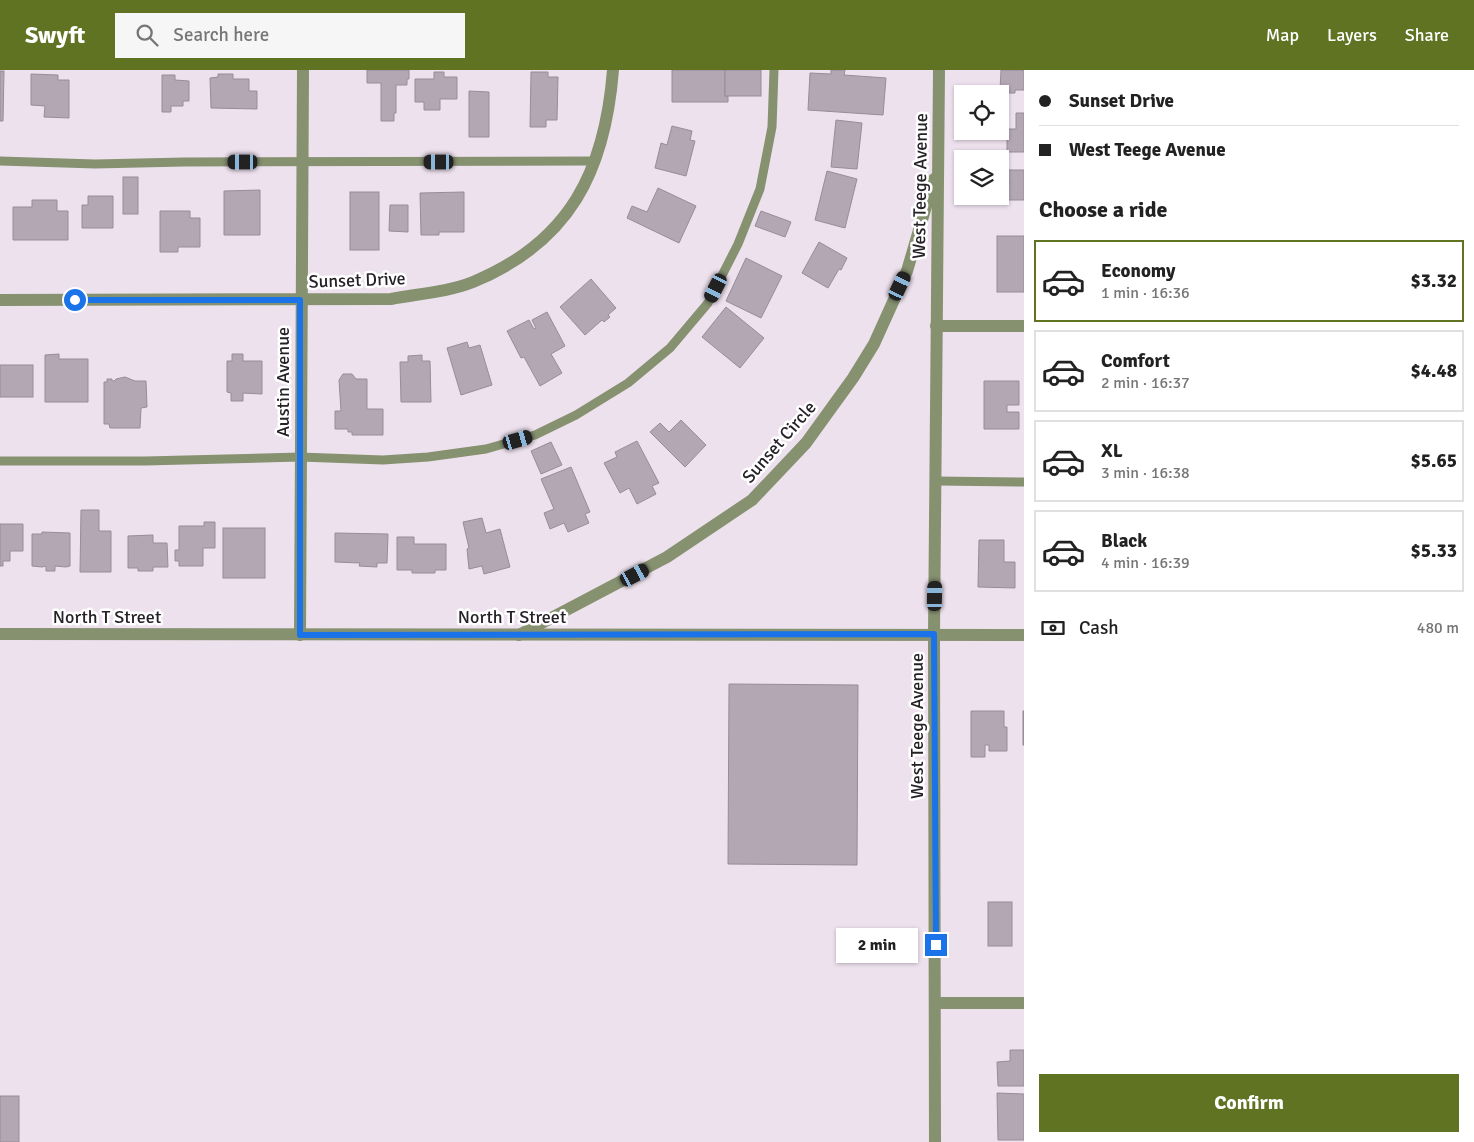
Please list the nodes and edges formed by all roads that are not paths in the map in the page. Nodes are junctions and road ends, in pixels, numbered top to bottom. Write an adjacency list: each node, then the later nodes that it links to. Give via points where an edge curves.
1 (302, 70): 7 (street, Austin Avenue)
2 (613, 70): 6 (street, Sunset Drive, via 611,101)
3 (774, 70): 13 (lane, via 772,128 760,190 738,244 708,303 670,348 628,383 576,415 535,435 486,449 383,460)
4 (939, 70): 8 (street, West Teege Avenue)
5 (0, 161): 7 (lane, via 95,164)
6 (595, 161): 7 (lane); 10 (street, Sunset Drive, via 565,217 546,237 524,255 472,282 391,300)
7 (302, 162): 10 (street, Austin Avenue)
8 (938, 162): 11 (street, West Teege Avenue); 20 (street, Sunset Circle, via 907,271 874,344 806,443 752,500 667,557)
9 (0, 300): 10 (street, Sunset Drive)
10 (300, 300): 13 (street, Austin Avenue)
11 (936, 326): 12 (street); 15 (street, West Teege Avenue)
12 (1024, 326)
13 (300, 457): 14 (lane); 19 (street, Austin Avenue)
14 (0, 461)
15 (936, 481): 16 (lane); 18 (street, West Teege Avenue)
16 (1024, 482)
17 (0, 634): 19 (street, North T Street)
18 (934, 634): 20 (street, North T Street); 21 (street, North T Street); 22 (street, West Teege Avenue)
19 (300, 635): 20 (street, North T Street)
20 (519, 635)
21 (1024, 635)
22 (936, 1003): 23 (street); 24 (street, West Teege Avenue)
23 (1024, 1003)
24 (935, 1142)

